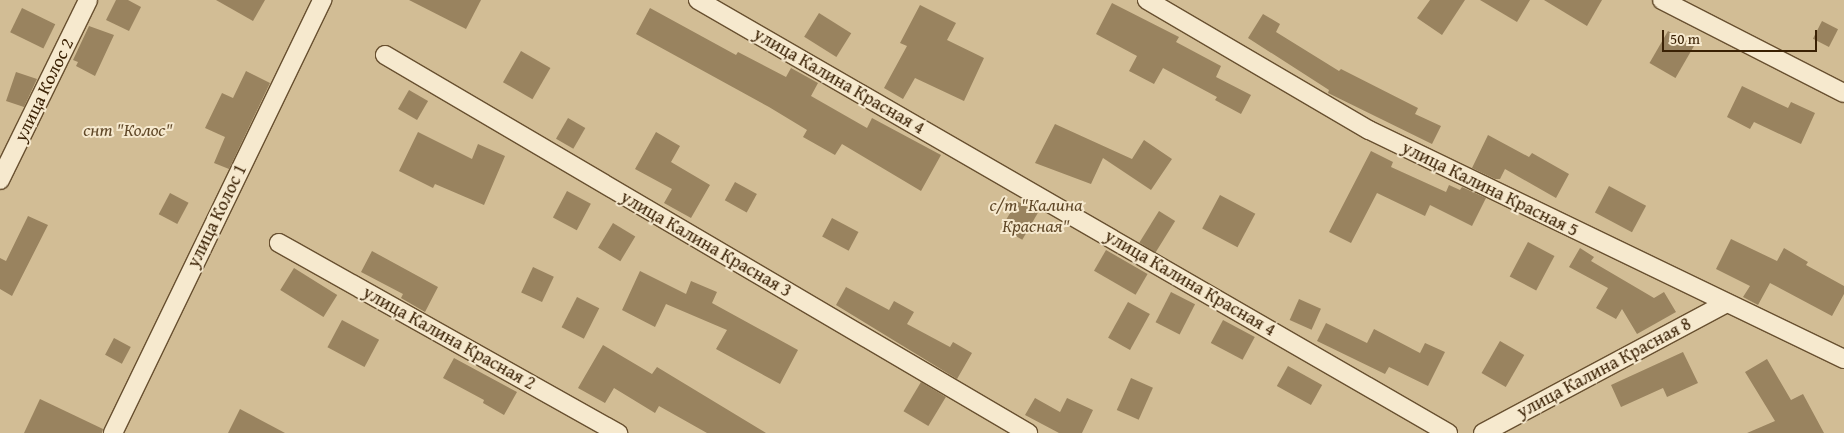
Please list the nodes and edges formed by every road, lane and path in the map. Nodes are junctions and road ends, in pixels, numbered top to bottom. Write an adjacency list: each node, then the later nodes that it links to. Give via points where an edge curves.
1 (88, 0): 8 (street, улица Колос 2)
2 (322, 0): 12 (street, улица Колос 1)
3 (698, 0): 15 (street, улица Калина Красная 4)
4 (1147, 0): 10 (street, улица Калина Красная 5, via 1369,130)
5 (1662, 0): 7 (street)
6 (385, 55): 14 (street, улица Калина Красная 3)
7 (1844, 94)
8 (0, 180)
9 (279, 243): 13 (street, улица Калина Красная 2)
10 (1725, 304): 11 (street, улица Калина Красная 5); 16 (street, улица Калина Красная 8)
11 (1844, 359)
12 (112, 433)
13 (618, 433)
14 (1028, 433)
15 (1448, 433)
16 (1483, 433)

